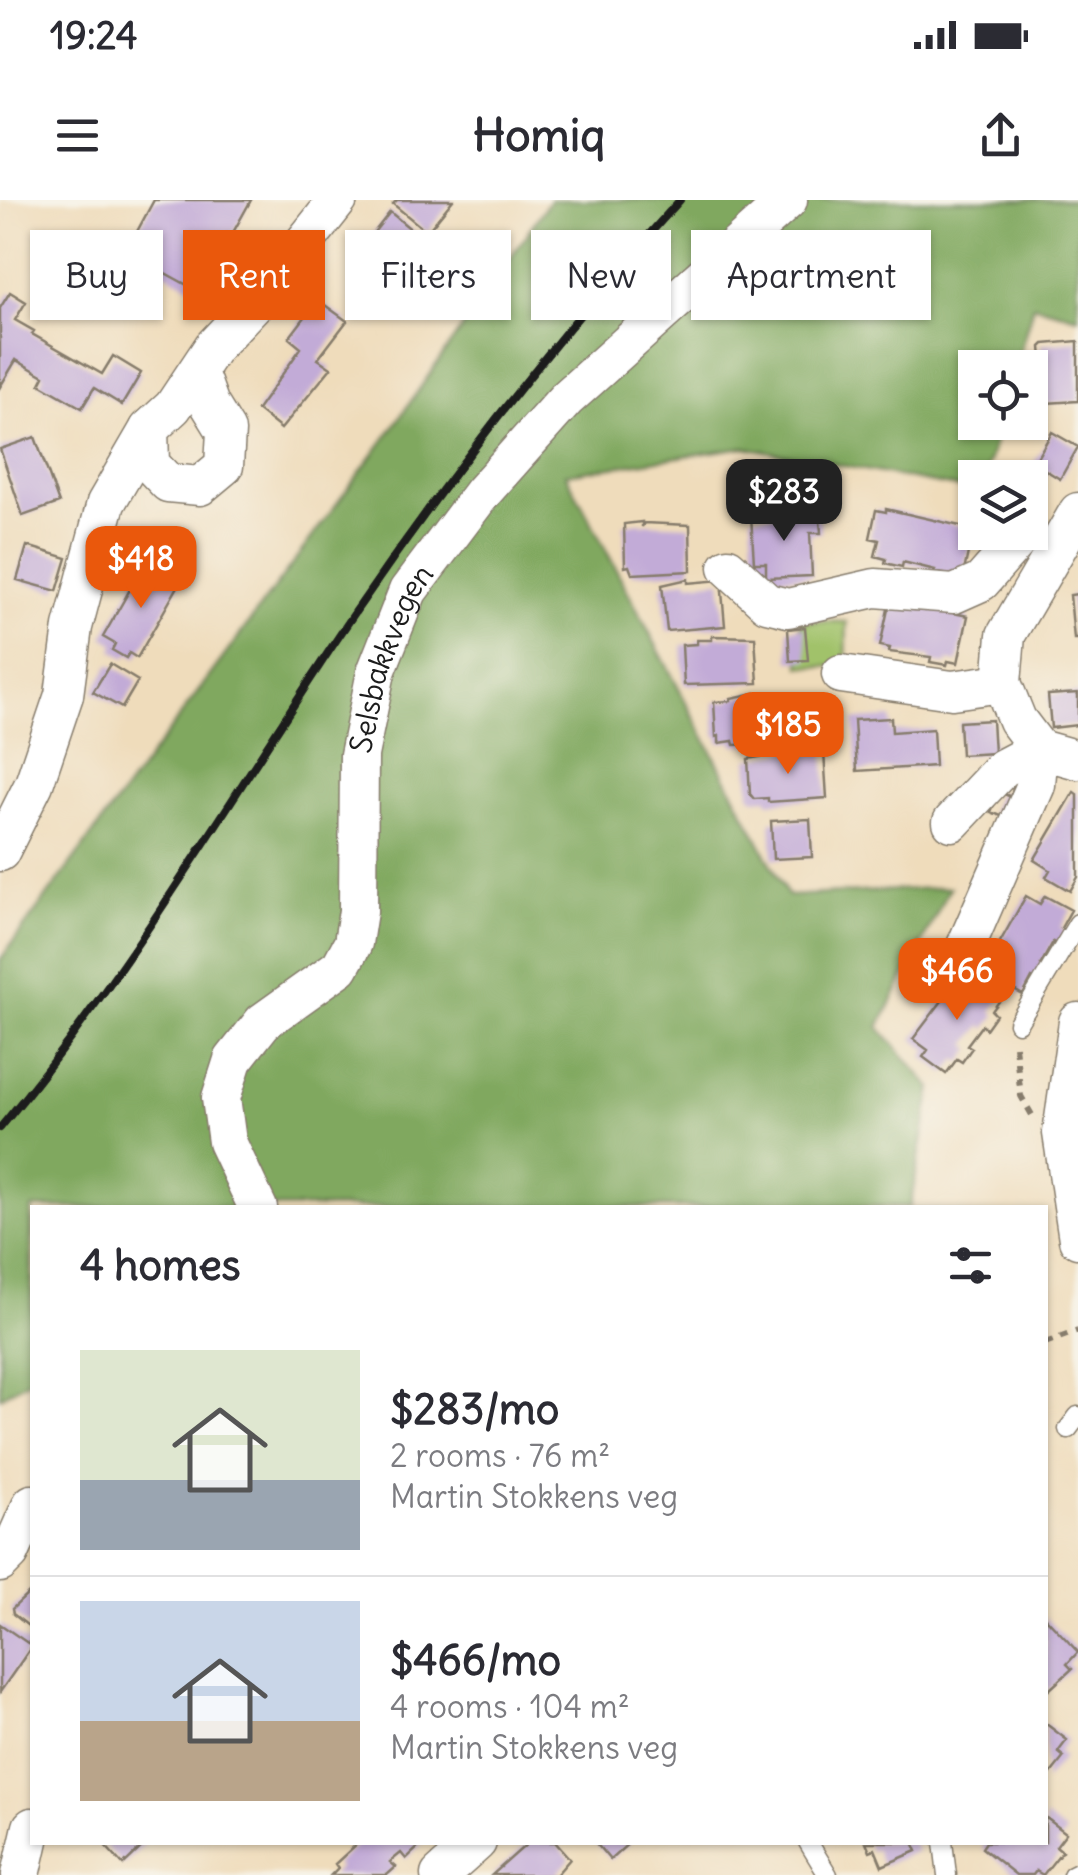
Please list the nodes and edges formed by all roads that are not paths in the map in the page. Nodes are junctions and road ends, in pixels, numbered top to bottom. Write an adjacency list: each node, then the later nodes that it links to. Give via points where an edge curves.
1 (338, 200): 3 (street)
2 (788, 200): 17 (street, Selsbakkvegen, via 566,399 482,493 408,591 376,672 359,755 353,943 340,968 263,1022 232,1060 221,1098 227,1142)
3 (198, 372): 4 (street); 4 (street, via 226,432 224,466 200,486 168,483 150,464)
4 (149, 429): 12 (street, via 106,502 72,627 64,695 34,784)
5 (1060, 538): 6 (street, via 954,594 876,588 788,608 767,602); 8 (street, via 1006,636)
6 (728, 567)
7 (841, 674): 8 (street, via 952,690)
8 (1002, 683): 9 (street, via 1017,720)
9 (1039, 749): 10 (street); 11 (street, via 1002,768); 14 (street, via 1036,786)
10 (1078, 760)
11 (952, 822)
12 (0, 852)
13 (1078, 923): 16 (lane)
14 (962, 954)
15 (1078, 1022): 18 (street, via 1062,1133)
16 (1018, 1023)
17 (257, 1205)
18 (1078, 1239)
19 (30, 1508): 20 (street)
20 (0, 1563)
21 (30, 1837): 25 (street)
22 (474, 1845): 26 (street)
23 (810, 1845): 27 (lane)
24 (944, 1845): 28 (lane)
25 (21, 1875)
26 (440, 1875)
27 (828, 1875)
28 (947, 1875)

